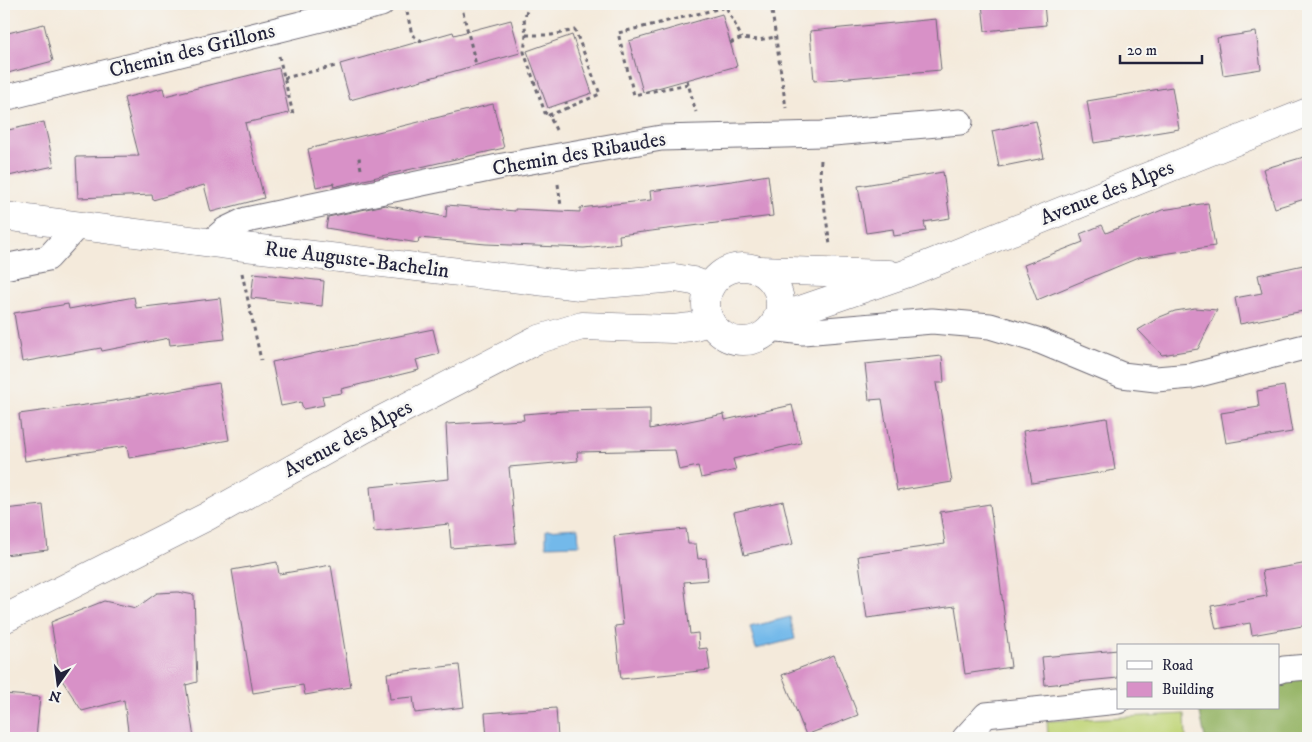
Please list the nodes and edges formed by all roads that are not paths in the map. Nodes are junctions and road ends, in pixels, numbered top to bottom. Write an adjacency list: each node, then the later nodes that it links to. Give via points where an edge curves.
1 (381, 4): 2 (street, Chemin des Grillons)
2 (4, 98)
3 (1308, 112): 10 (main road, Avenue des Alpes)
4 (960, 122): 7 (street, Chemin des Ribaudes, via 822,134 661,138 493,168 246,220 226,230)
5 (4, 216): 6 (main road, Rue Auguste-Bachelin)
6 (78, 225): 7 (main road, Rue Auguste-Bachelin); 8 (street, via 48,258)
7 (223, 244): 11 (main road, Rue Auguste-Bachelin, via 580,286 675,278)
8 (4, 267)
9 (758, 270): 10 (main road, Avenue des Alpes); 11 (main road, via 747,267 730,269); 13 (main road, via 768,276 777,290 780,307)
10 (905, 274): 13 (main road, Avenue des Alpes)
11 (709, 287): 12 (main road, via 706,311)
12 (710, 322): 13 (main road, via 717,332 739,341 762,336); 15 (main road, Avenue des Alpes, via 673,329 582,326 536,340 364,429 206,517)
13 (774, 323): 14 (street, via 802,332 932,321 990,326 1122,375 1156,380 1192,376)
14 (1308, 346)
15 (4, 619)
16 (1308, 667): 17 (street)
17 (1280, 670)
18 (1117, 701): 19 (street, via 986,715)
19 (965, 738)

